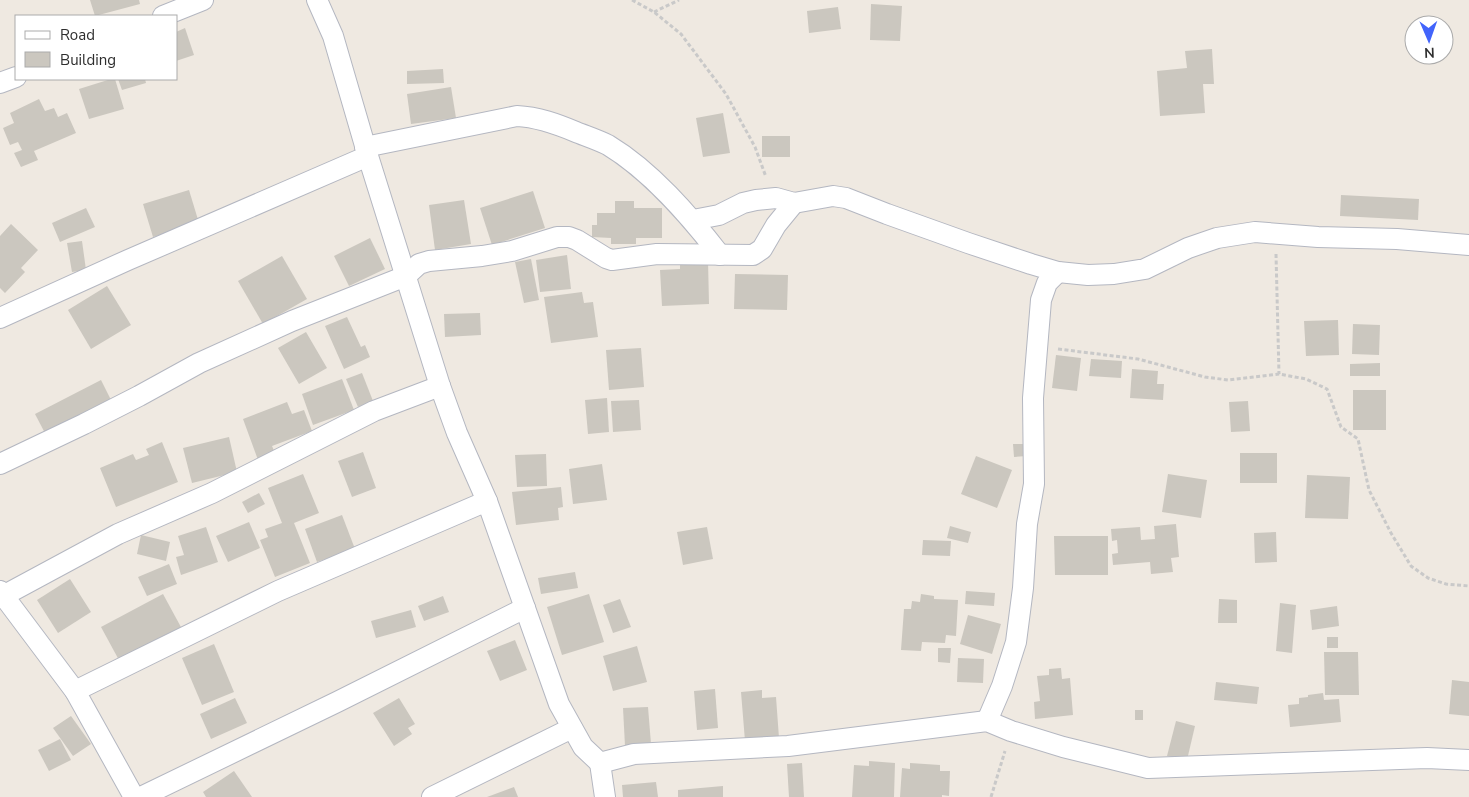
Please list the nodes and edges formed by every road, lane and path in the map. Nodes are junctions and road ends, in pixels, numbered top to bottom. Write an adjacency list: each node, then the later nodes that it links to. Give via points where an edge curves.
1 (203, 0): 6 (street)
2 (317, 0): 9 (street, via 333,36)
3 (632, 0): 5 (path)
4 (679, 0): 5 (path)
5 (654, 12): 10 (path, via 681,34 726,94 755,147 765,175)
6 (166, 15)
7 (15, 77): 8 (street)
8 (0, 84)
9 (367, 152): 11 (street, via 517,116 532,117 606,144 636,164); 16 (street); 17 (street)
10 (785, 201): 11 (street, via 756,200 719,215); 14 (street, via 776,225 759,253); 15 (street, via 833,196 846,198)
11 (693, 220): 14 (street)
12 (1275, 233): 13 (street); 15 (street, via 1255,232 1217,238 1144,268 1114,274); 19 (path)
13 (1469, 245)
14 (720, 255): 16 (street, via 657,254 612,260 577,240 557,238 482,256 429,261 419,264)
15 (1058, 272): 18 (street, via 1047,283 1041,300)
16 (406, 276): 20 (street); 21 (street, via 292,321 199,363)
17 (0, 318)
18 (1038, 347): 19 (path, via 1138,359 1228,380); 27 (street, via 1033,398 1034,484 1016,642)
19 (1279, 374): 23 (path, via 1306,379 1328,390 1341,427 1358,439 1369,490 1411,566 1428,578)
20 (440, 386): 22 (street); 24 (street, via 374,411)
21 (0, 464)
22 (487, 501): 25 (street); 26 (street, via 278,592)
23 (1469, 586)
24 (2, 593): 26 (street)
25 (525, 608): 28 (street, via 559,704); 33 (street)
26 (75, 691): 32 (street)
27 (987, 721): 29 (street); 31 (street, via 788,746 634,754)
28 (572, 728): 31 (street, via 583,747); 34 (street)
29 (1011, 731): 30 (street, via 1148,768 1427,758); 36 (path)
30 (1469, 760)
31 (600, 764): 35 (street)
32 (134, 797)
33 (141, 797)
34 (432, 797)
35 (605, 797)
36 (991, 797)

